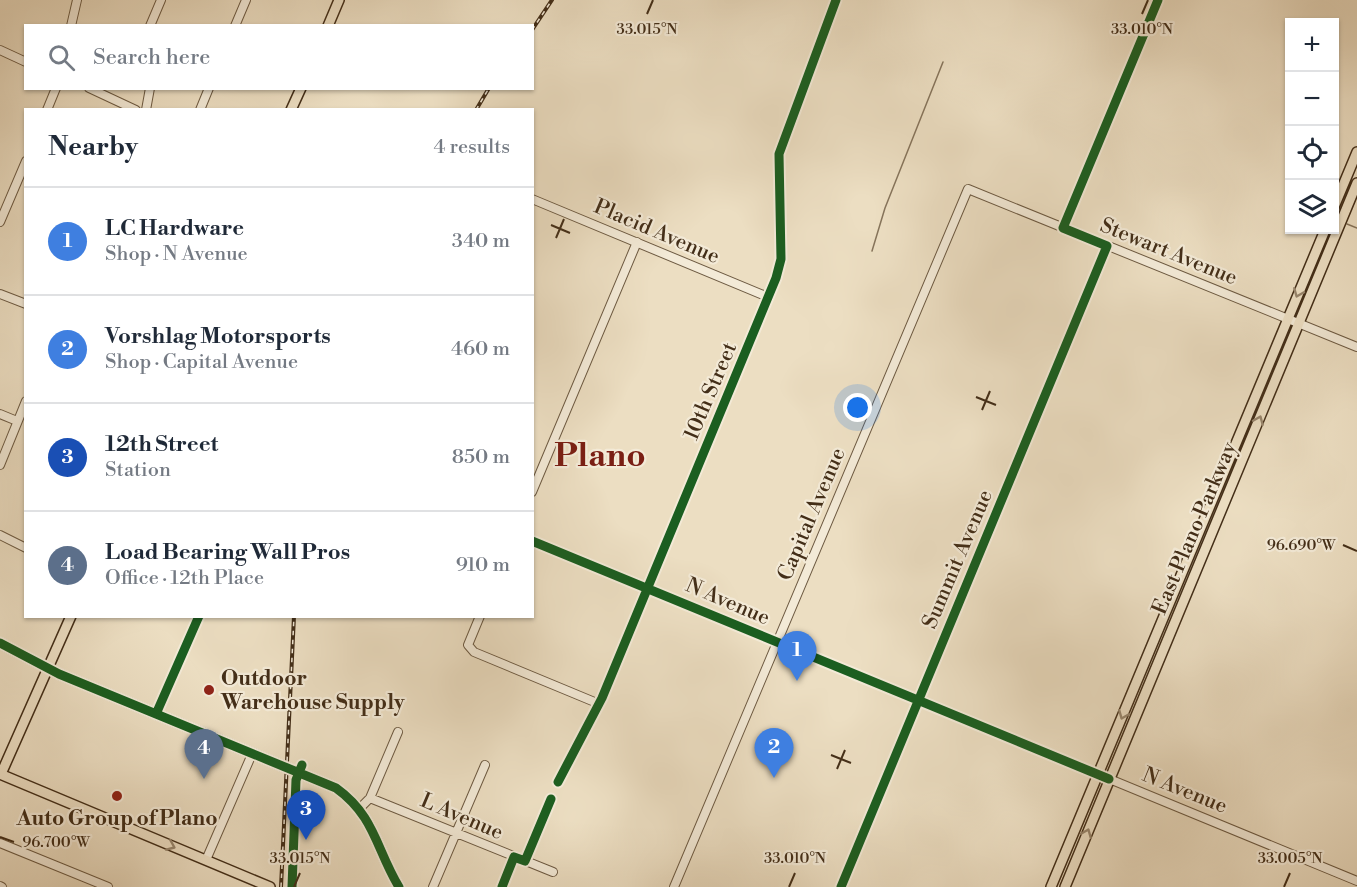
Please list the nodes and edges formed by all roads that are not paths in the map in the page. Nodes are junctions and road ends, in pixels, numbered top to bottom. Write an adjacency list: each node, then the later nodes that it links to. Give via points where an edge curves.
1 (77, 0): 7 (street)
2 (161, 0): 8 (street)
3 (246, 0): 9 (street)
4 (339, 0): 10 (main road)
5 (836, 0): 41 (street, 10th Street, via 779,154 781,259)
6 (1158, 0): 32 (street)
7 (71, 24)
8 (151, 24)
9 (236, 24)
10 (329, 24)
11 (0, 50): 12 (street)
12 (24, 61)
13 (55, 90): 18 (street)
14 (93, 90): 19 (street)
15 (150, 90): 20 (street)
16 (208, 90): 21 (street)
17 (300, 90): 22 (main road)
18 (48, 108)
19 (132, 108)
20 (146, 108)
21 (201, 108)
22 (292, 108)
23 (1357, 152): 27 (main road)
24 (24, 166): 31 (street)
25 (1357, 183): 30 (main road, East Plano Parkway)
26 (968, 189): 32 (street, Stewart Avenue); 62 (street, Capital Avenue)
27 (1339, 196)
28 (534, 200): 36 (street, Placid Avenue)
29 (1339, 207): 30 (main road)
30 (1346, 210): 35 (main road, East Plano Parkway)
31 (0, 222)
32 (1063, 228): 37 (street, Stewart Avenue)
33 (1323, 234): 38 (main road, East Plano Parkway)
34 (1326, 234): 35 (main road)
35 (1333, 240): 39 (main road, East Plano Parkway)
36 (637, 242): 41 (street, Placid Avenue); 52 (street)
37 (1107, 246): 43 (street, Stewart Avenue); 69 (street, Summit Avenue)
38 (1311, 263): 39 (main road); 43 (main road, East Plano Parkway, one-way to 43)
39 (1322, 268): 44 (main road, East Plano Parkway)
40 (0, 294): 42 (street)
41 (768, 297): 58 (street, 10th Street)
42 (24, 303)
43 (1288, 318): 44 (street, Stewart Avenue); 50 (main road, East Plano Parkway)
44 (1299, 323): 45 (street, Stewart Avenue); 51 (main road, East Plano Parkway, one-way to 44)
45 (1357, 347)
46 (24, 405): 48 (street)
47 (0, 414): 48 (street)
48 (17, 421): 49 (street)
49 (0, 465)
50 (1222, 472): 51 (main road); 56 (main road, East Plano Parkway)
51 (1235, 478): 57 (main road, East Plano Parkway)
52 (534, 487)
53 (0, 535): 55 (street)
54 (534, 542): 58 (street, N Avenue)
55 (24, 547)
56 (1182, 572): 57 (main road); 64 (main road, East Plano Parkway)
57 (1192, 576): 65 (main road, East Plano Parkway)
58 (648, 586): 62 (street, N Avenue); 70 (street, 10th Street)
59 (70, 618): 66 (main road)
60 (198, 618): 71 (street)
61 (479, 618): 70 (street, via 468,645 481,657)
62 (778, 641): 69 (street, N Avenue); 96 (street, Capital Avenue)
63 (0, 643): 66 (main road)
64 (1150, 650): 65 (main road); 67 (main road, East Plano Parkway)
65 (1161, 654): 68 (main road, East Plano Parkway)
66 (49, 668): 71 (main road); 76 (main road)
67 (1133, 689): 68 (main road); 75 (main road, East Plano Parkway, one-way to 75)
68 (1144, 693): 77 (main road, East Plano Parkway)
69 (919, 700): 75 (street, N Avenue); 97 (street, Summit Avenue)
70 (597, 703): 78 (street, 10th Street)
71 (156, 714): 73 (main road)
72 (398, 732): 79 (street)
73 (252, 754): 81 (main road, via 327,783); 85 (street)
74 (485, 765): 82 (street)
75 (1098, 774): 77 (street, N Avenue); 87 (main road, East Plano Parkway)
76 (0, 775): 85 (main road, one-way to 85)
77 (1109, 778): 88 (main road, East Plano Parkway, one-way to 77); 90 (street, N Avenue)
78 (558, 782)
79 (370, 798): 81 (street); 82 (street, L Avenue)
80 (551, 799): 86 (street)
81 (360, 808): 93 (main road)
82 (457, 834): 84 (street, L Avenue); 94 (street)
83 (0, 843): 92 (street)
84 (514, 857): 86 (street, L Avenue); 95 (street)
85 (206, 860): 91 (main road)
86 (525, 861): 89 (street, L Avenue)
87 (1060, 864): 88 (main road); 98 (main road, East Plano Parkway)
88 (1072, 869): 99 (main road, East Plano Parkway)
89 (553, 872)
90 (1357, 881)
91 (264, 886)
92 (108, 887)
93 (399, 887)
94 (433, 887)
95 (502, 887)
96 (674, 887)
97 (841, 887)
98 (1051, 887)
99 (1065, 887)

